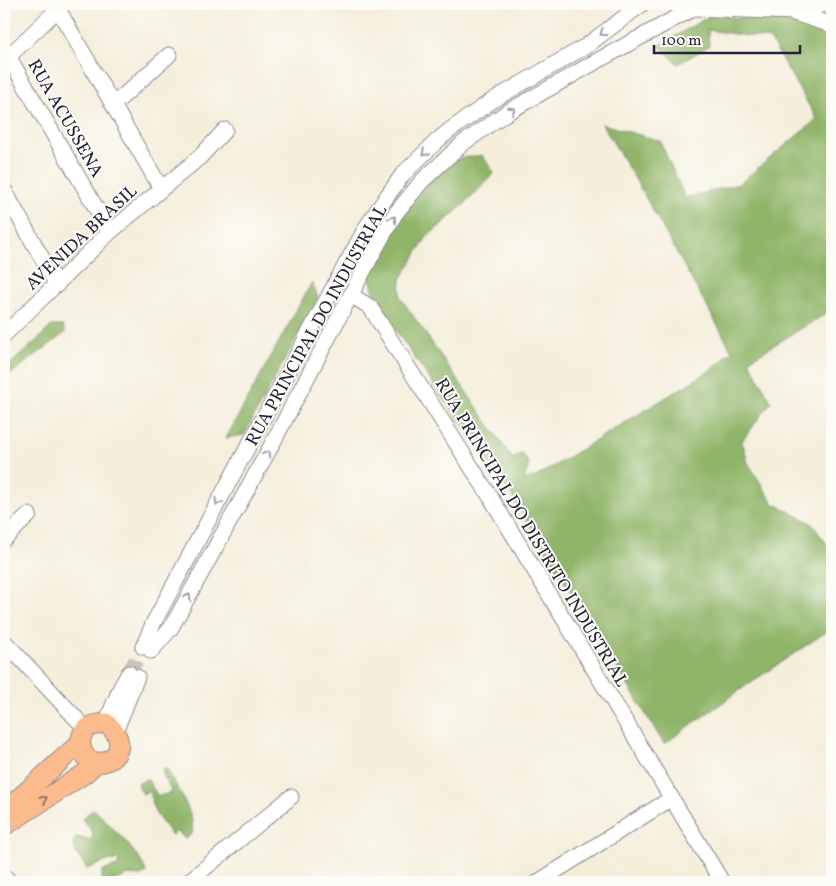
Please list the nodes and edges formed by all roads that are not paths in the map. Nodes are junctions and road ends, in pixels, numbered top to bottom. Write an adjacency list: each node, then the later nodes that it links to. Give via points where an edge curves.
1 (642, 4): 11 (street, RUA PRINCIPAL DO INDUSTRIAL, one-way to 11, via 586,46 493,100)
2 (826, 4): 5 (street)
3 (59, 6): 8 (street); 9 (street, AVENIDA BRASIL)
4 (764, 7): 5 (street, RUA PRINCIPAL DO INDUSTRIAL); 12 (street, RUA PRINCIPAL DO INDUSTRIAL, one-way to 4, via 506,113 694,8)
5 (793, 12): 6 (street)
6 (832, 25)
7 (169, 55): 9 (street)
8 (5, 56): 15 (street, RUA ACUSSENA)
9 (113, 105): 13 (street, AVENIDA BRASIL)
10 (225, 130): 13 (street, AVENIDA BRASIL, via 200,157)
11 (450, 130): 12 (street); 21 (street, RUA PRINCIPAL DO INDUSTRIAL, one-way to 21, via 403,174 367,226)
12 (462, 144): 17 (street, RUA PRINCIPAL DO INDUSTRIAL, one-way to 12, via 395,214 422,181)
13 (162, 187): 15 (street, AVENIDA BRASIL)
14 (4, 190): 16 (street)
15 (110, 232): 16 (street, AVENIDA BRASIL)
16 (58, 285): 18 (street, AVENIDA BRASIL)
17 (351, 294): 22 (street, RUA PRINCIPAL DO INDUSTRIAL, one-way to 17); 29 (street, RUA PRINCIPAL DO DISTRITO INDUSTRIAL, via 370,307 381,324 491,498)
18 (4, 336)
19 (29, 515): 20 (street)
20 (4, 539)
21 (154, 622): 22 (street); 22 (street, RUA PRINCIPAL DO INDUSTRIAL, via 147,649)
22 (171, 628)
23 (4, 641): 26 (street)
24 (133, 675): 25 (street)
25 (111, 727): 26 (main road, via 95,724); 27 (main road, via 119,738 119,746 111,759)
26 (83, 736): 27 (main road, via 82,750 86,757); 30 (main road)
27 (97, 762): 31 (main road, one-way to 27, via 84,774)
28 (291, 797): 34 (street)
29 (672, 798): 35 (street); 36 (street, RUA PRINCIPAL DO DISTRITO INDUSTRIAL)
30 (4, 812)
31 (4, 826)
32 (4, 876): 33 (street)
33 (10, 882)
34 (188, 882)
35 (538, 882)
36 (722, 882)

